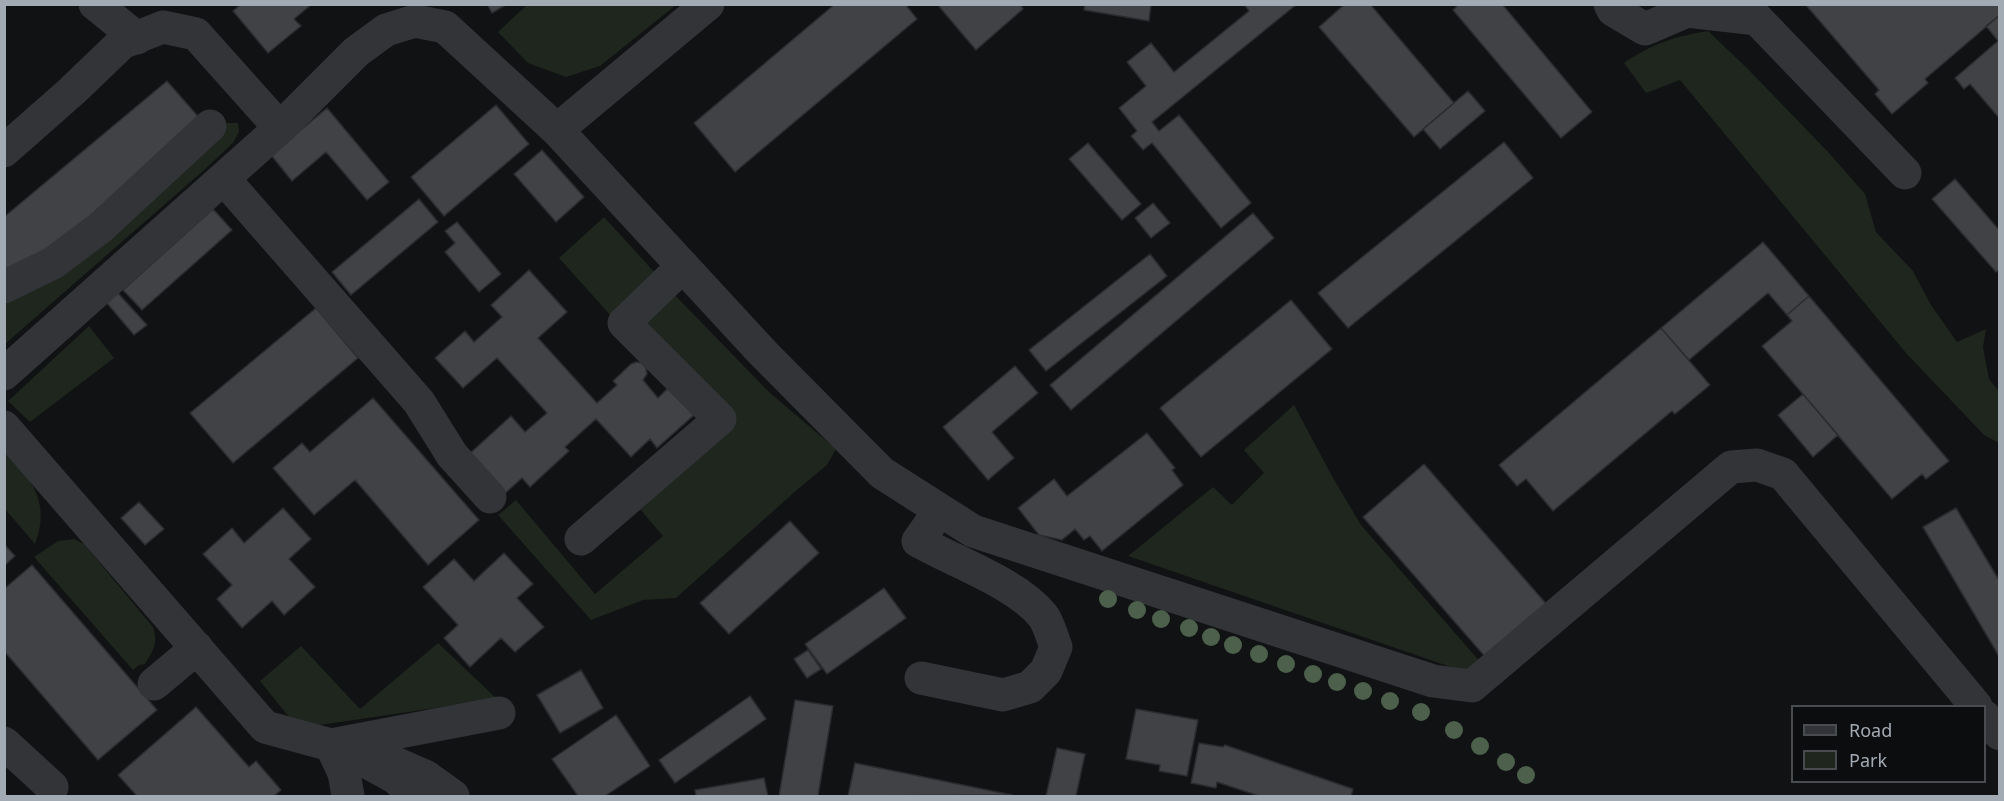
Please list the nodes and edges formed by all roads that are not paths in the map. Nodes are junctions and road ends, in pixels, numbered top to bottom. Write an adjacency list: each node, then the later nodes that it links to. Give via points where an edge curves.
1 (708, 4): 8 (street)
2 (1610, 4): 10 (street, via 1613,10 1645,29 1687,11 1757,19)
3 (100, 7): 5 (street)
4 (415, 13): 7 (street, via 356,52); 8 (street, via 458,37)
5 (137, 38): 7 (street, via 163,27 195,34); 9 (street, via 122,43)
6 (210, 126): 13 (street, via 101,227 53,263)
7 (280, 128): 11 (street)
8 (557, 130): 12 (street)
9 (4, 151)
10 (1905, 173)
11 (224, 179): 14 (street); 16 (street, via 419,402 452,455)
12 (683, 266): 17 (street, via 882,472); 18 (street, via 624,323 720,419)
13 (4, 287)
14 (4, 374)
15 (4, 426): 19 (street)
16 (490, 496)
17 (940, 510): 20 (street, via 918,540 1014,590 1044,617 1056,646 1046,671 1030,687 1003,695); 22 (street, via 973,531 1433,681 1472,686 1731,467 1756,465 1783,474)
18 (582, 539)
19 (197, 648): 21 (street); 27 (street, via 266,727)
20 (921, 678)
21 (154, 684)
22 (1975, 705)
23 (499, 713): 27 (street)
24 (1986, 718): 25 (street)
25 (2000, 734)
26 (4, 743): 29 (street)
27 (331, 746): 28 (street); 30 (street, via 344,773)
28 (365, 761): 31 (street, via 396,778); 32 (street, via 386,759 426,776)
29 (52, 787)
30 (348, 796)
31 (415, 796)
32 (453, 796)

